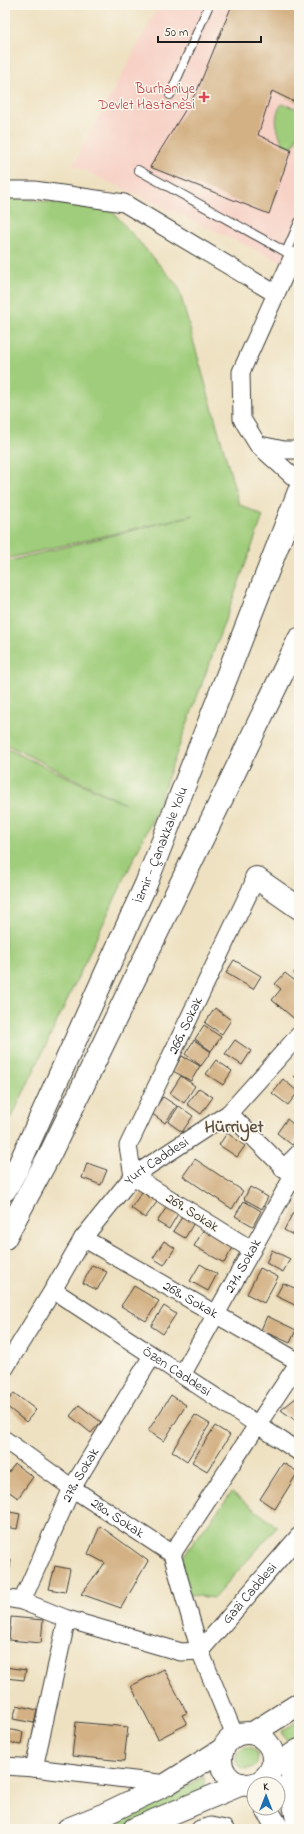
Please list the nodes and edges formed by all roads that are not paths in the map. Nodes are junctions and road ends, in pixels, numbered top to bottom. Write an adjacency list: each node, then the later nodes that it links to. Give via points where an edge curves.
1 (209, 5): 2 (lane)
2 (170, 95)
3 (138, 170): 6 (lane)
4 (5, 190): 7 (street, via 34,190 124,203)
5 (299, 222): 6 (lane)
6 (293, 256): 7 (street)
7 (276, 294): 8 (street, via 241,372 242,419)
8 (258, 445): 9 (street); 10 (street)
9 (299, 450)
10 (299, 482)
11 (299, 491): 20 (main road, İzmir - Çanakkale Yolu, via 146,884)
12 (299, 639): 21 (main road, via 51,1152)
13 (256, 878): 14 (main road); 18 (street, 266. Sokak, via 128,1146)
14 (299, 908)
15 (299, 1035): 16 (street, Yurt Caddesi)
16 (229, 1113): 18 (street, Yurt Caddesi); 19 (street)
17 (299, 1153): 19 (street, 271. Sokak)
18 (133, 1176): 22 (street, Yurt Caddesi); 23 (street, 269. Sokak)
19 (292, 1176): 23 (street, 271. Sokak)
20 (5, 1190)
21 (5, 1238)
22 (83, 1238): 24 (street, Yurt Caddesi); 25 (street, 268. Sokak)
23 (252, 1250): 25 (street, 271. Sokak)
24 (53, 1290): 26 (street, Özen Caddesi); 28 (street, Yurt Caddesi)
25 (216, 1315): 27 (street, 268. Sokak); 29 (street, 271. Sokak)
26 (152, 1356): 29 (street, Özen Caddesi); 33 (street, 278. Sokak)
27 (299, 1362): 30 (street)
28 (5, 1368)
29 (182, 1375): 30 (street, Özen Caddesi)
30 (257, 1425): 32 (street, Özen Caddesi); 35 (street)
31 (5, 1440): 33 (street, 280. Sokak)
32 (299, 1452)
33 (72, 1488): 35 (street, 280. Sokak); 37 (street, 278. Sokak)
34 (299, 1536): 39 (street, Gazi Caddesi)
35 (172, 1554): 39 (street)
36 (5, 1598): 37 (street)
37 (22, 1601): 38 (street)
38 (66, 1619): 39 (street, via 182,1652); 45 (street)
39 (200, 1651): 41 (street)
40 (299, 1704): 41 (main road)
41 (237, 1740): 46 (main road, via 261,1737 268,1743 273,1760); 48 (main road, via 221,1758 225,1771 234,1781); 49 (main road)
42 (299, 1750): 47 (main road)
43 (299, 1757): 52 (main road, via 294,1765 290,1785)
44 (5, 1766): 45 (street)
45 (34, 1768): 49 (street)
46 (265, 1776)
47 (270, 1776)
48 (246, 1782)
49 (167, 1784): 53 (main road)
50 (246, 1789): 54 (main road)
51 (280, 1816): 52 (main road)
52 (292, 1823)
53 (68, 1829)
54 (134, 1829)
55 (200, 1829): 56 (street, via 211,1826)
56 (225, 1829)

